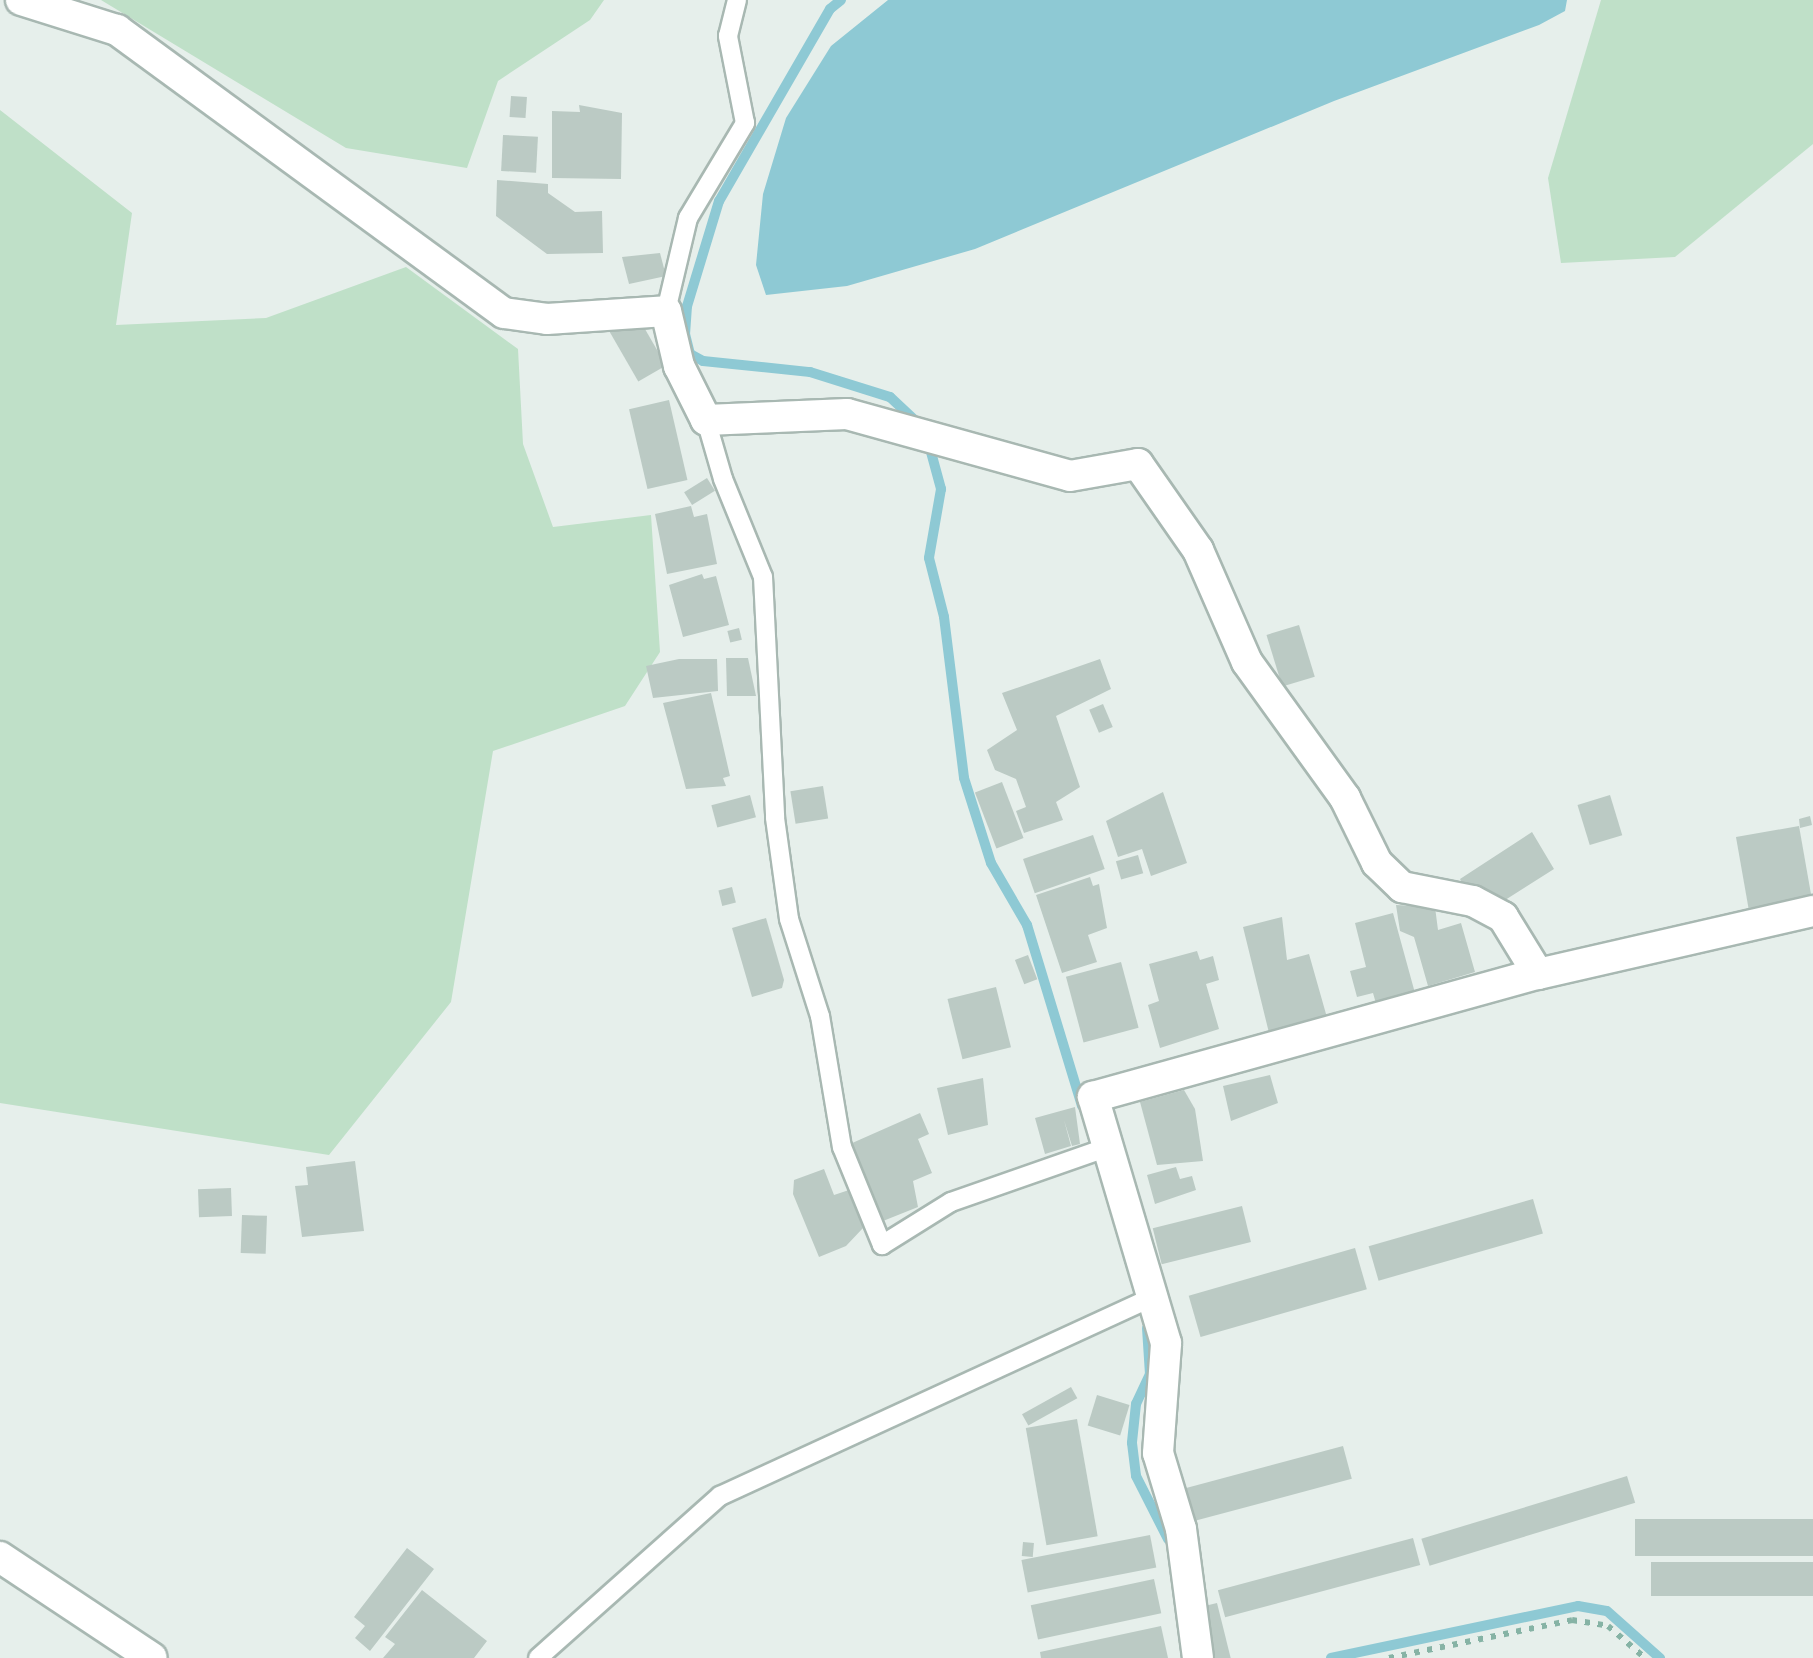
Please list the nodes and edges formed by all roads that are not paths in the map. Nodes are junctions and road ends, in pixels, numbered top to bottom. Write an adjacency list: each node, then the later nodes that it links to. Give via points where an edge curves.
1 (22, 0): 3 (street, via 117,30 504,313 548,319)
2 (737, 0): 3 (lane, via 728,36 745,123 688,218)
3 (666, 311): 4 (street, via 678,366)
4 (706, 420): 6 (street, via 847,414 1070,476 1138,464 1198,550 1247,662 1344,798 1377,863 1402,887 1472,901 1503,917); 7 (lane, via 722,480 763,577 775,818 790,919 820,1016 842,1147 882,1244 951,1202)
5 (1813, 911): 6 (street)
6 (1538, 974): 7 (street, via 1093,1097)
7 (1099, 1150): 8 (street)
8 (1143, 1301): 11 (lane, via 720,1496); 12 (street, via 1166,1344 1158,1453 1181,1529)
9 (0, 1557): 10 (street)
10 (152, 1658)
11 (538, 1658)
12 (1198, 1658)

